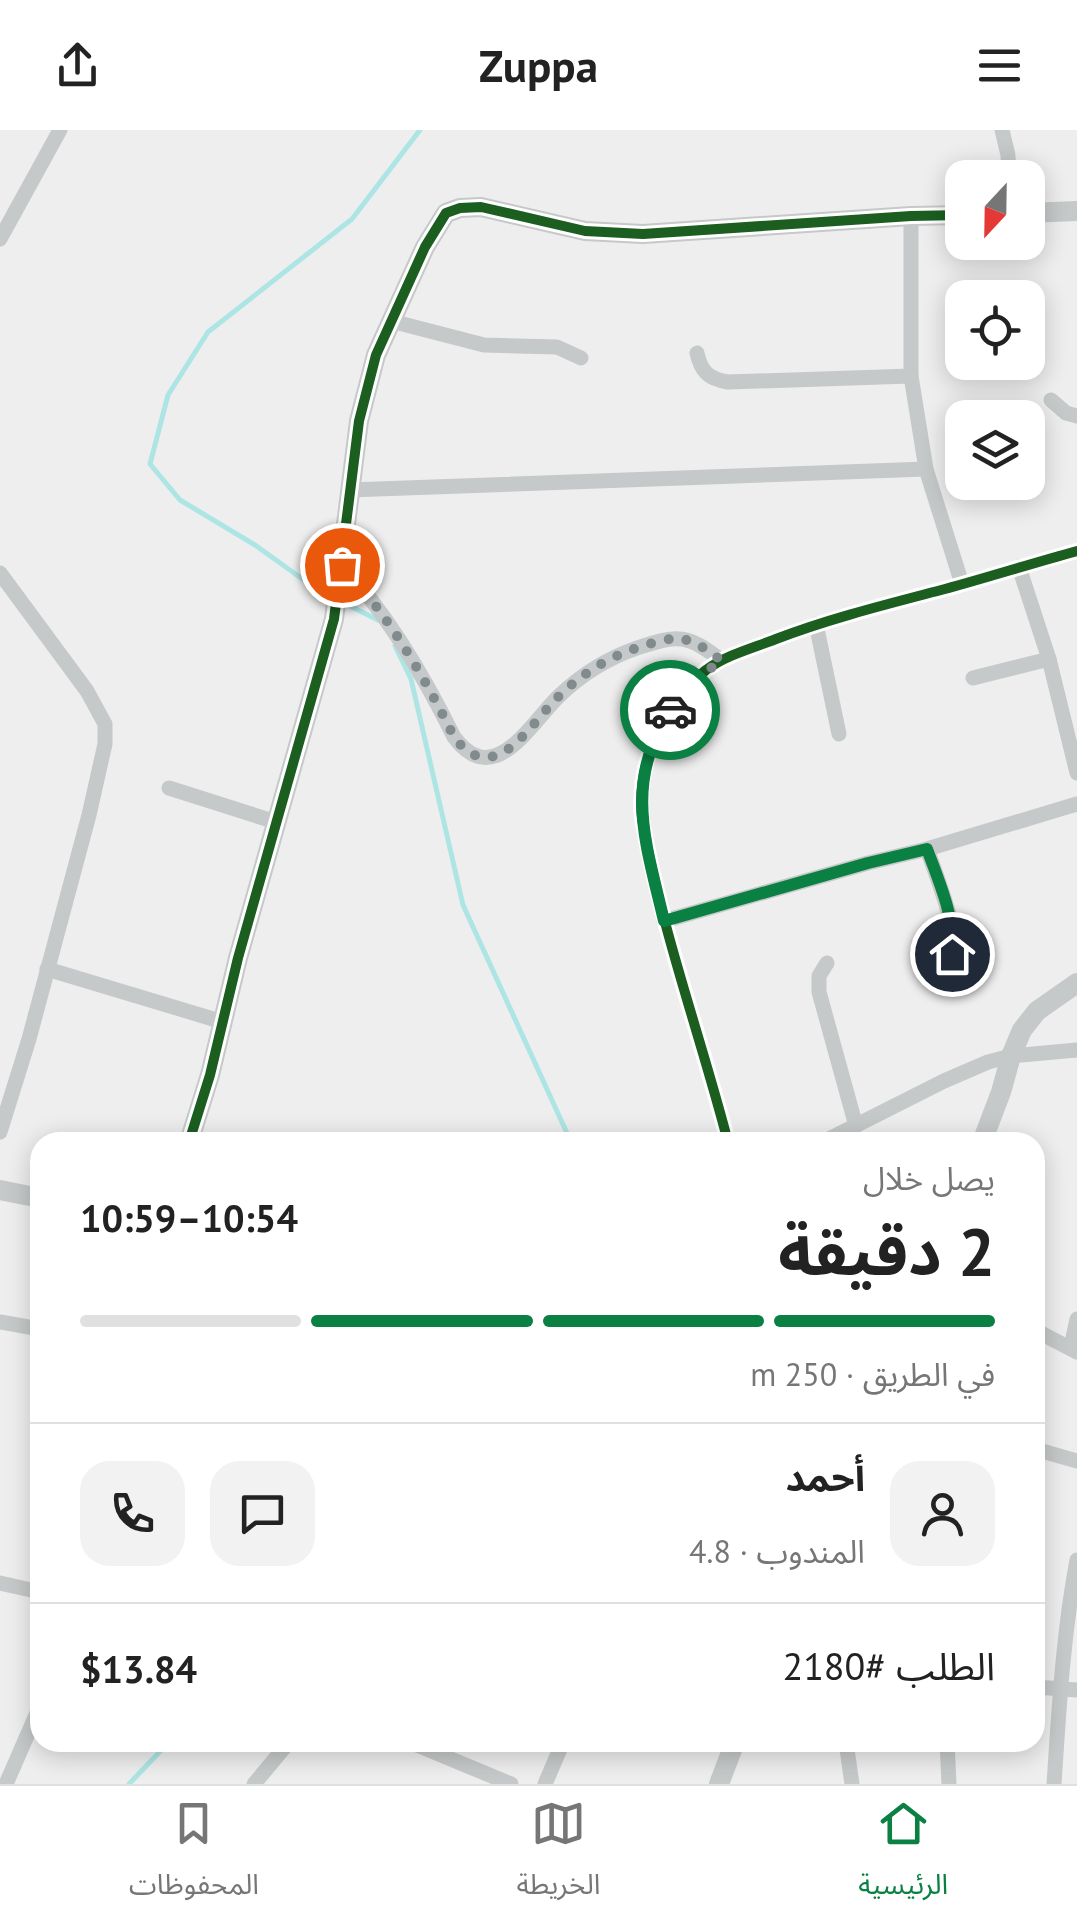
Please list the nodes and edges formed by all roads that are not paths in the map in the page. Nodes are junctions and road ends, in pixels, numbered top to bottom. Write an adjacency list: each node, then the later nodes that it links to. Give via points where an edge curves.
1 (60, 130): 8 (street)
2 (1002, 130): 3 (street)
3 (1008, 160)
4 (1077, 211): 5 (street)
5 (1045, 212)
6 (945, 215): 7 (street)
7 (911, 216): 9 (street, via 614,234 481,206 460,208 440,221); 12 (street)
8 (0, 239)
9 (391, 321): 11 (street, via 484,345 557,347); 16 (street, via 359,421)
10 (697, 354): 12 (street, via 706,374 728,382)
11 (581, 358)
12 (911, 376): 15 (street)
13 (1051, 400): 14 (street)
14 (1077, 416)
15 (926, 470): 16 (street); 21 (street)
16 (350, 490): 18 (street)
17 (1077, 551): 19 (street)
18 (342, 565): 24 (street, via 397,637 454,737 464,750 485,758 515,746 559,696 612,656 679,638 698,642); 30 (street)
19 (1019, 567): 21 (street); 23 (street)
20 (0, 573): 35 (street, via 105,724 100,773)
21 (962, 584): 22 (street)
22 (816, 624): 24 (street); 26 (street)
23 (1049, 659): 25 (street); 27 (street)
24 (722, 661): 32 (street, via 676,702 644,772 642,819)
25 (973, 678)
26 (839, 734)
27 (1077, 773)
28 (169, 788): 30 (street)
29 (1077, 804): 31 (street)
30 (276, 822): 37 (street)
31 (927, 849): 32 (street); 34 (street, via 954,942 952,954)
32 (664, 921): 43 (street)
33 (827, 963): 40 (street, via 820,992)
34 (935, 966)
35 (47, 970): 37 (street); 41 (street)
36 (1077, 983): 39 (street, via 1037,1011)
37 (223, 1022): 42 (street)
38 (1077, 1050): 39 (street)
39 (1010, 1056): 40 (street); 45 (street)
40 (856, 1126): 44 (street)
41 (0, 1132)
42 (193, 1132)
43 (725, 1132)
44 (844, 1132)
45 (986, 1132)
46 (0, 1190): 47 (street)
47 (30, 1196)
48 (1077, 1319): 52 (street)
49 (0, 1322): 50 (street)
50 (30, 1327)
51 (1045, 1335): 52 (street)
52 (1074, 1350)
53 (1045, 1452): 54 (street)
54 (1077, 1461)
55 (1077, 1560): 58 (street)
56 (0, 1583): 57 (street)
57 (30, 1590)
58 (1069, 1689): 73 (street)
59 (30, 1731): 66 (street)
60 (281, 1752): 67 (street)
61 (434, 1752): 68 (street)
62 (559, 1752): 69 (street)
63 (731, 1752): 70 (street)
64 (847, 1752): 71 (street)
65 (947, 1752): 72 (street)
66 (6, 1784)
67 (254, 1784)
68 (511, 1784)
69 (545, 1784)
70 (719, 1784)
71 (852, 1784)
72 (949, 1784)
73 (1054, 1784)

